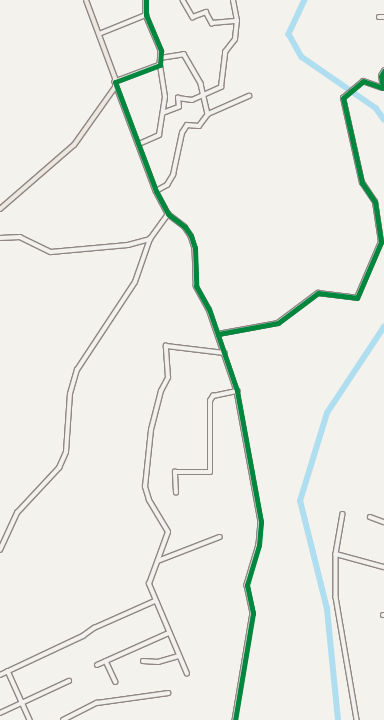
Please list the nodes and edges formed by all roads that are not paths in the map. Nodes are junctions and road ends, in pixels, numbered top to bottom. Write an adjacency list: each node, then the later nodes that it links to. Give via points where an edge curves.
1 (86, 0): 7 (main road)
2 (146, 0): 5 (street)
3 (183, 0): 6 (street, via 193,17 206,12 212,23)
4 (233, 0): 6 (street)
5 (146, 15): 7 (street); 8 (street, via 161,51)
6 (237, 21): 13 (street, via 235,39 225,52 221,87)
7 (99, 34): 11 (main road)
8 (160, 58): 9 (street); 13 (street, via 183,53 201,84)
9 (160, 65): 11 (street); 14 (street, via 164,86)
10 (384, 71): 22 (street, via 382,88 363,81 343,98 362,183 375,202 381,242 357,298 318,293 278,322)
11 (115, 82): 16 (street); 18 (main road, via 110,97 74,145)
12 (249, 96): 15 (street)
13 (202, 97): 14 (street, via 178,98 178,107); 15 (street)
14 (162, 113): 16 (street, via 159,135)
15 (208, 114): 17 (street, via 199,126 187,125 182,133 173,175 167,185)
16 (139, 144): 17 (street)
17 (156, 191): 19 (street)
18 (0, 209)
19 (168, 214): 21 (street); 22 (street, via 185,226 191,236 196,286)
20 (0, 238): 21 (street, via 20,237 51,252 128,245)
21 (150, 239): 30 (street, via 135,282 77,370 70,394 66,452 59,468 17,513)
22 (218, 334): 23 (street)
23 (225, 353): 24 (street); 32 (street, via 194,347 165,348 168,378 160,390 151,430 145,479 149,500 168,532)
24 (237, 391): 25 (street, via 213,396 210,401 210,472 175,472); 50 (street, via 261,522 259,545 247,586 253,613)
25 (176, 493)
26 (343, 514): 31 (street)
27 (370, 518): 28 (street)
28 (384, 521)
29 (220, 537): 32 (street)
30 (0, 550)
31 (336, 554): 33 (street); 51 (street, via 336,597)
32 (158, 561): 34 (street, via 149,581)
33 (384, 567)
34 (156, 601): 35 (street); 40 (street, via 94,628 84,636)
35 (169, 633): 36 (street); 37 (street)
36 (179, 656): 38 (street, via 158,662); 41 (street)
37 (106, 661): 39 (street); 44 (street)
38 (143, 661)
39 (97, 665)
40 (8, 672): 42 (street); 46 (street)
41 (187, 674)
42 (0, 675)
43 (69, 681): 46 (street)
44 (116, 682)
45 (168, 693): 49 (street, via 96,703)
46 (22, 703): 47 (street); 48 (street)
47 (0, 713)
48 (30, 720)
49 (63, 720)
50 (234, 720)
51 (357, 720)

